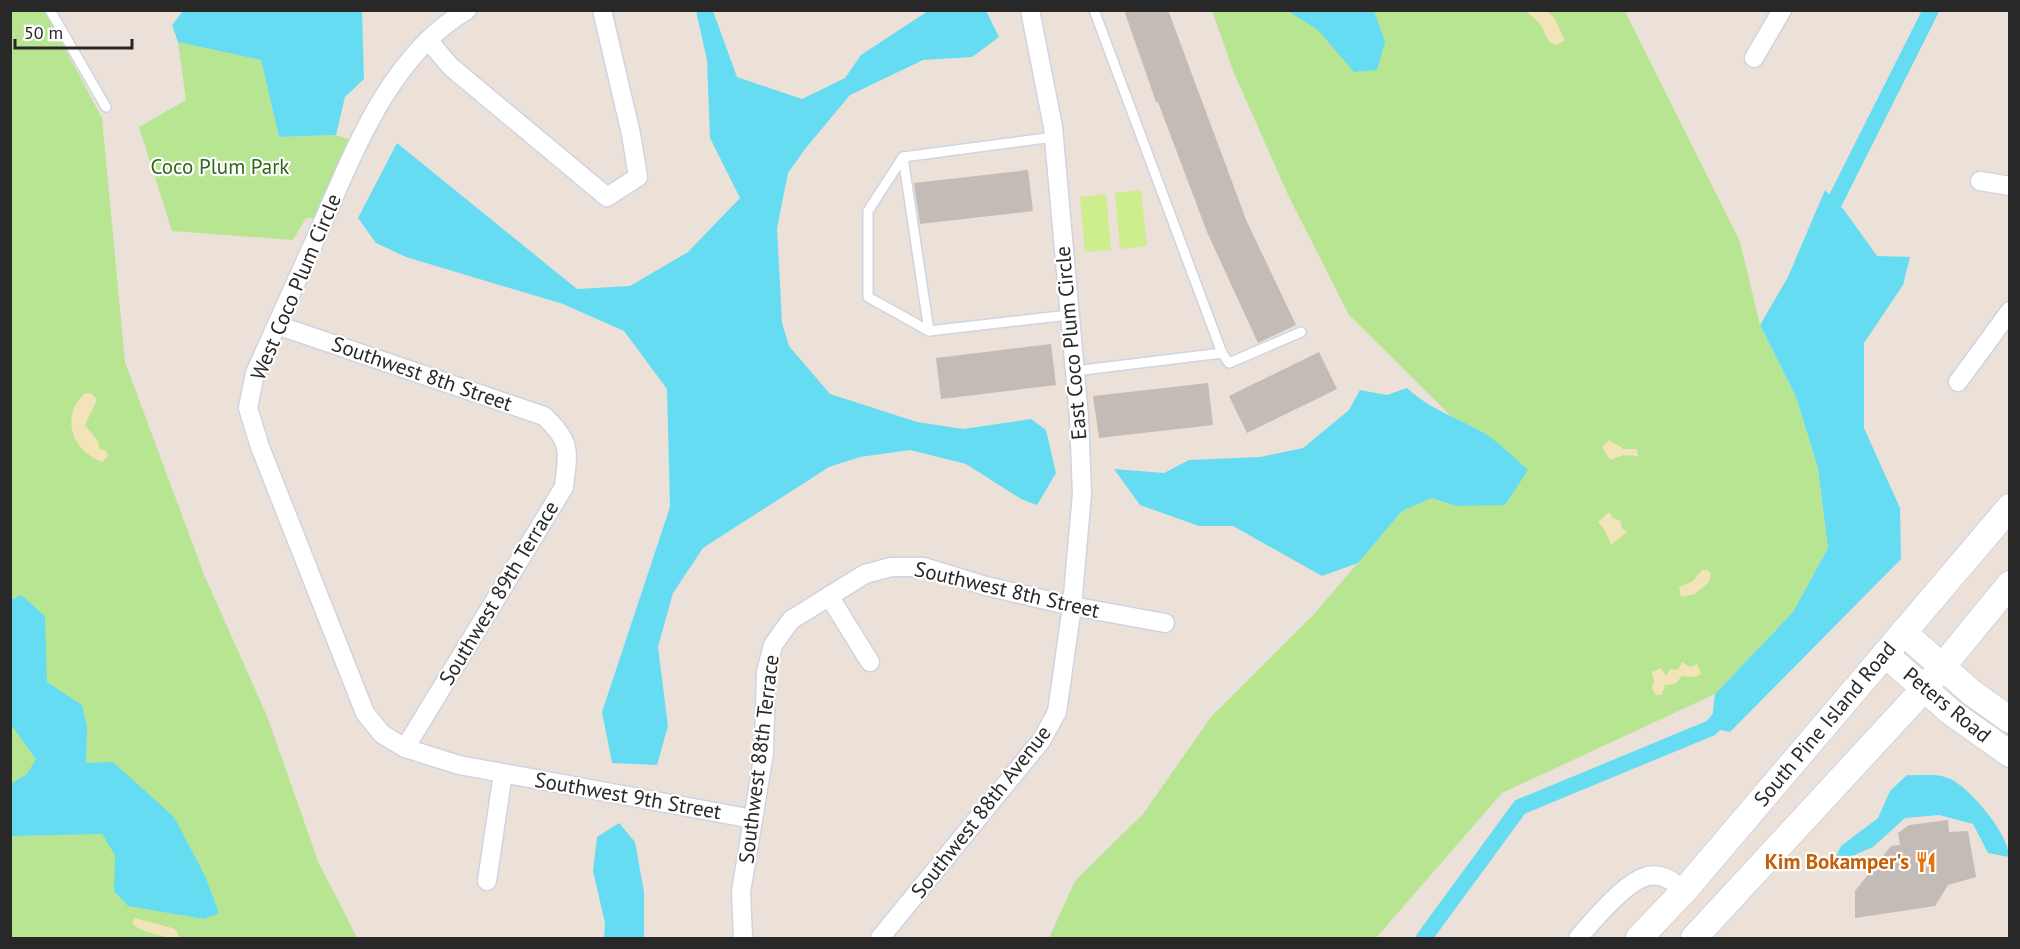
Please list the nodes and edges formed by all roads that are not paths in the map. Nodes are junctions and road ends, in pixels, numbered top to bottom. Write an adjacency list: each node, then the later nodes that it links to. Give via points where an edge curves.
1 (50, 10): 9 (lane)
2 (467, 10): 7 (street, West Coco Plum Circle)
3 (602, 10): 7 (street, via 638,177 607,197 451,68)
4 (1030, 10): 10 (street, East Coco Plum Circle)
5 (1094, 10): 19 (lane)
6 (1782, 10): 8 (street)
7 (428, 40): 16 (street, West Coco Plum Circle, via 395,79 351,158)
8 (1754, 58)
9 (106, 107)
10 (1054, 137): 11 (lane); 15 (street, East Coco Plum Circle)
11 (903, 157): 17 (lane); 17 (lane, via 867,212 868,297)
12 (1980, 181): 13 (street)
13 (2010, 186)
14 (2010, 310): 21 (street)
15 (1069, 315): 17 (lane); 20 (street, East Coco Plum Circle)
16 (277, 325): 22 (street, Southwest 8th Street, via 544,416); 36 (street, West Coco Plum Circle, via 255,373 248,408 365,713 382,734)
17 (929, 331)
18 (1301, 332): 19 (lane, via 1229,363)
19 (1222, 353): 20 (lane)
20 (1075, 371): 26 (street, East Coco Plum Circle, via 1082,494)
21 (1958, 382)
22 (562, 432): 36 (street, Southwest 89th Terrace, via 568,454 564,487)
23 (2010, 507): 29 (main road, South Pine Island Road)
24 (2010, 584): 32 (main road)
25 (829, 596): 26 (street, Southwest 8th Street, via 865,574 891,567 924,567); 27 (street, Southwest 8th Street); 31 (street)
26 (1072, 606): 28 (street, Southwest 8th Street); 33 (street, East Coco Plum Circle)
27 (791, 620): 39 (street, Southwest 88th Terrace, via 773,645 766,672 764,753)
28 (1165, 623)
29 (1903, 632): 30 (main road, South Pine Island Road); 32 (main road, Peters Road)
30 (1885, 654): 34 (main road, Peters Road); 41 (main road, South Pine Island Road)
31 (870, 662)
32 (1941, 667): 34 (main road); 35 (main road, Peters Road)
33 (1062, 676): 43 (street, Southwest 88th Avenue, via 1057,712 1041,741)
34 (1924, 689): 37 (main road, Peters Road); 46 (main road)
35 (2010, 720)
36 (405, 748): 38 (street, West Coco Plum Circle, via 459,765)
37 (2010, 754)
38 (503, 773): 39 (street, Southwest 9th Street); 40 (street)
39 (753, 819): 42 (street, Southwest 88th Terrace, via 741,892)
40 (487, 881)
41 (1684, 891): 44 (street, via 1674,881 1658,875 1642,877 1602,910); 45 (main road, South Pine Island Road)
42 (743, 939)
43 (880, 939)
44 (1578, 939)
45 (1639, 939)
46 (1694, 939)

